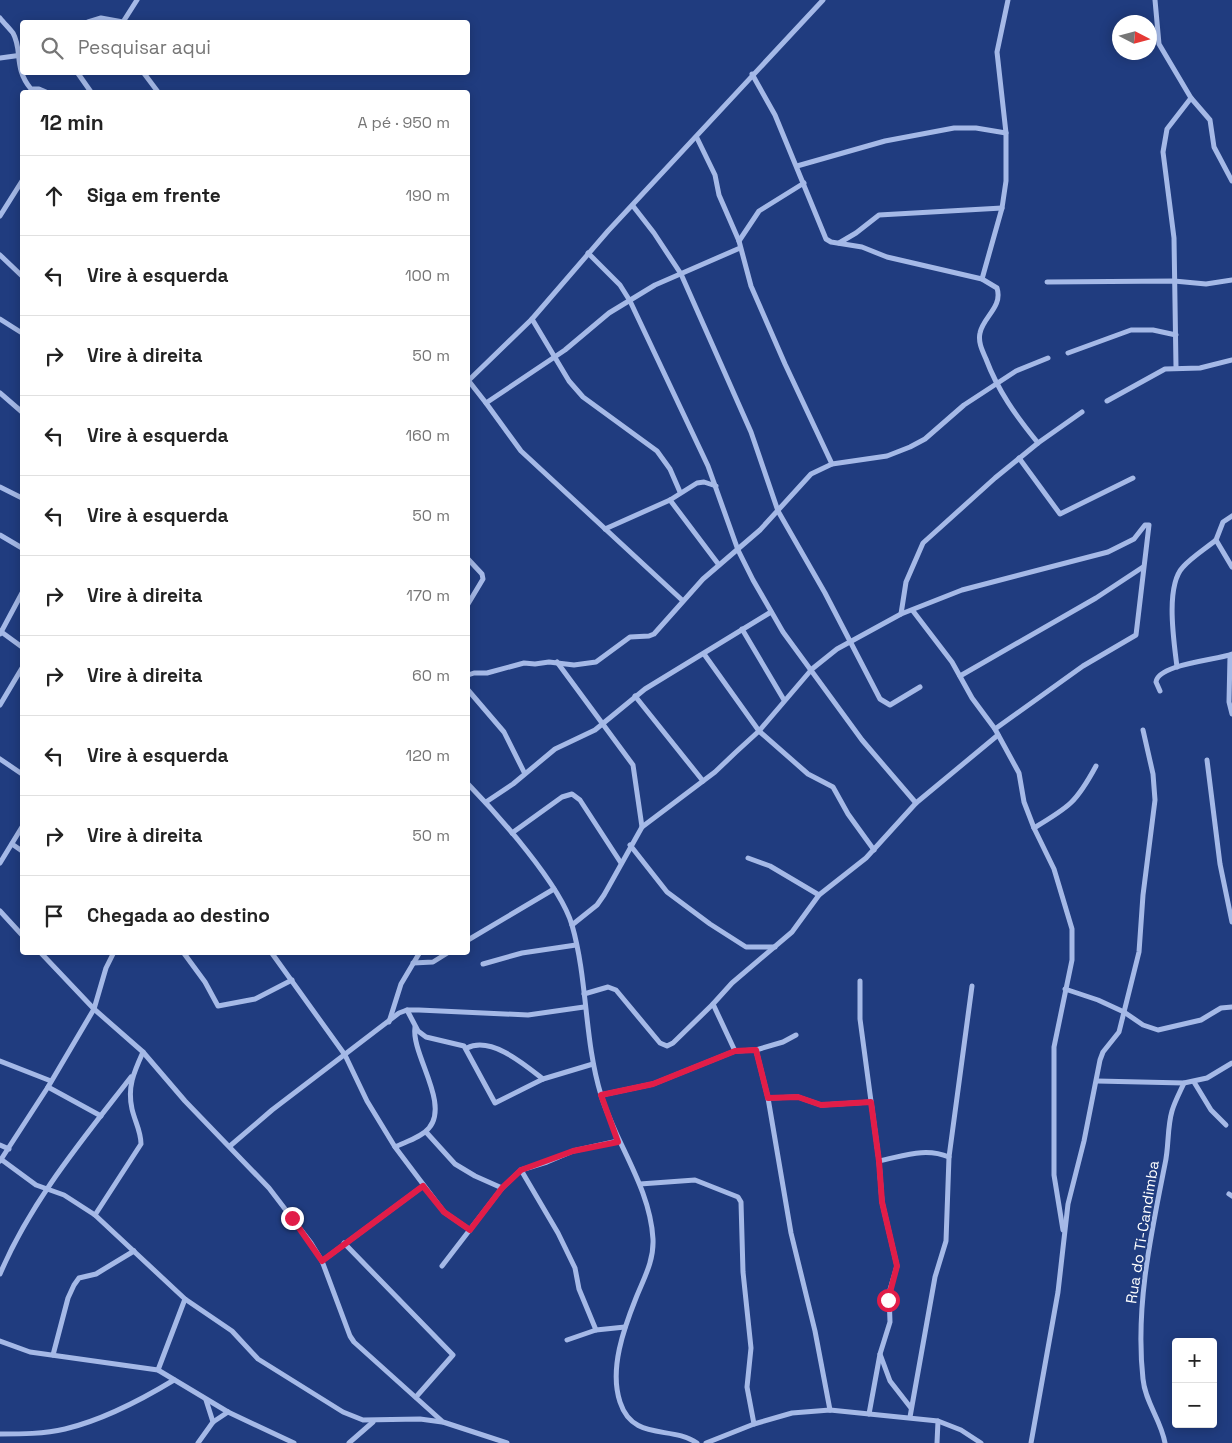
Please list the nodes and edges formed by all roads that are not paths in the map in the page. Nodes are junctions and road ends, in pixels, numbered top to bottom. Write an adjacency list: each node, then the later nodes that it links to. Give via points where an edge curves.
1 (137, 0): 8 (street)
2 (823, 0): 12 (street)
3 (1008, 0): 20 (street, via 997,52)
4 (1155, 0): 19 (street, via 1158,44)
5 (0, 18): 9 (street, via 13,34)
6 (94, 20): 7 (street)
7 (112, 20)
8 (124, 20)
9 (20, 56): 10 (street); 11 (street)
10 (0, 58)
11 (20, 73)
12 (752, 74): 21 (street); 22 (street, via 775,115)
13 (21, 75): 16 (street, via 31,89)
14 (79, 75): 17 (street)
15 (145, 75): 18 (street)
16 (41, 90)
17 (90, 90)
18 (156, 90)
19 (1190, 98): 23 (street, via 1210,120 1214,147); 38 (street, via 1167,129 1163,152 1173,232)
20 (1006, 133): 22 (street, via 954,128 885,141); 27 (street, via 1006,181)
21 (697, 138): 26 (street); 29 (street, via 713,169 721,201)
22 (797, 166): 24 (street)
23 (1232, 181)
24 (804, 183): 29 (street, via 760,211); 30 (street, via 822,235 831,242)
25 (20, 184): 28 (street)
26 (633, 206): 32 (street); 35 (street)
27 (1002, 208): 30 (street, via 879,215); 36 (street)
28 (0, 216)
29 (739, 241): 31 (street)
30 (839, 243): 36 (street)
31 (740, 248): 35 (street); 60 (street, via 751,286)
32 (588, 253): 40 (street, via 620,285); 42 (street)
33 (0, 255): 34 (street)
34 (20, 274)
35 (681, 274): 40 (street, via 660,282); 67 (street, via 751,432)
36 (982, 279): 52 (street, via 997,288 999,294 982,326 979,339)
37 (1232, 280): 38 (street, via 1206,284)
38 (1174, 281): 39 (street); 44 (street)
39 (1047, 282)
40 (630, 301): 46 (street); 62 (street)
41 (0, 319): 43 (street)
42 (532, 319): 46 (street); 50 (street)
43 (20, 331)
44 (1176, 335): 45 (street, via 1131,330); 49 (street)
45 (1068, 353)
46 (555, 356): 55 (street); 64 (street, via 569,381 583,397 657,451 670,469)
47 (1048, 358): 52 (street, via 1022,368)
48 (1232, 360): 49 (street, via 1200,368)
49 (1176, 367): 54 (street, via 1155,372)
50 (470, 378)
51 (470, 383): 55 (street)
52 (996, 386): 58 (street); 60 (street, via 964,405 938,430 910,447 887,456)
53 (0, 393): 56 (street)
54 (1107, 401)
55 (486, 403): 69 (street, via 521,450)
56 (20, 410)
57 (1082, 412): 58 (street)
58 (1038, 443): 59 (street)
59 (1018, 458): 61 (street, via 1060,514); 83 (street, via 923,543 904,589)
60 (832, 464): 67 (street, via 812,474)
61 (1133, 478)
62 (716, 486): 64 (street, via 701,482); 73 (street)
63 (0, 487): 65 (street)
64 (680, 492): 66 (street)
65 (20, 497)
66 (670, 500): 69 (street); 75 (street)
67 (778, 511): 73 (street); 86 (street)
68 (1232, 516): 71 (street, via 1223,522)
69 (605, 529): 79 (street)
70 (0, 535): 72 (street)
71 (1216, 540): 77 (street); 91 (street, via 1178,574 1172,624)
72 (20, 547)
73 (738, 550): 75 (street); 82 (street)
74 (470, 561): 80 (street, via 483,579)
75 (719, 565): 79 (street)
76 (1144, 567): 81 (street, via 1147,524 1134,539 1108,552 962,590); 95 (street); 104 (street, via 1136,635 1076,670)
77 (1232, 567)
78 (20, 597): 85 (street)
79 (682, 600): 90 (street, via 654,634 630,637 596,662 574,665)
80 (470, 601)
81 (913, 611): 83 (street); 95 (street)
82 (771, 612): 84 (street); 92 (street)
83 (901, 614): 86 (street)
84 (742, 629): 88 (street); 100 (street)
85 (0, 632): 87 (street)
86 (849, 641): 92 (street); 96 (street, via 884,703 893,704)
87 (20, 646)
88 (704, 654): 99 (street); 105 (street)
89 (1231, 655): 91 (street); 102 (street, via 1229,702)
90 (557, 662): 94 (street, via 518,663 487,673); 103 (street)
91 (1177, 666): 97 (street, via 1156,678)
92 (812, 670): 100 (street); 116 (street, via 862,740)
93 (20, 671): 101 (street)
94 (470, 674)
95 (960, 676): 104 (street)
96 (920, 687)
97 (1160, 691)
98 (470, 692): 111 (street, via 504,732)
99 (636, 696): 103 (street); 113 (street)
100 (784, 700): 105 (street)
101 (0, 705)
102 (1232, 714)
103 (603, 724): 111 (street, via 555,749); 117 (street, via 635,771)
104 (995, 728): 107 (street)
105 (759, 730): 113 (street); 124 (street, via 808,774 833,787)
106 (1143, 730): 155 (street, via 1155,800 1139,952)
107 (998, 735): 116 (street); 118 (street, via 1021,778 1022,795)
108 (0, 759): 112 (street)
109 (1207, 760): 131 (street, via 1220,864)
110 (1096, 766): 118 (street, via 1081,794 1072,803)
111 (524, 772): 115 (street)
112 (20, 773)
113 (703, 780): 117 (street)
114 (470, 786): 115 (street)
115 (486, 802): 120 (street)
116 (916, 803): 124 (street)
117 (642, 827): 122 (street)
118 (1034, 828): 148 (street, via 1054,869 1072,929 1072,960)
119 (20, 831): 121 (street)
120 (512, 833): 127 (street, via 562,797 572,794 580,800); 128 (street)
121 (12, 844): 123 (street); 126 (street)
122 (630, 845): 127 (street); 136 (street, via 671,895 710,924 746,947)
123 (20, 850)
124 (874, 850): 129 (street)
125 (748, 858): 129 (street, via 770,866)
126 (0, 862)
127 (621, 863): 132 (street, via 597,905)
128 (554, 889): 132 (street); 134 (street)
129 (819, 895): 136 (street, via 801,923)
130 (0, 910): 133 (street)
131 (1232, 922)
132 (572, 924): 135 (street)
133 (20, 930)
134 (470, 939)
135 (576, 945): 144 (street, via 522,953); 149 (street)
136 (776, 947): 150 (street)
137 (43, 955): 153 (street)
138 (112, 955): 153 (street)
139 (185, 955): 145 (street, via 218,1006 255,999)
140 (273, 955): 145 (street)
141 (418, 955): 143 (street)
142 (444, 955): 143 (street, via 433,962)
143 (413, 963): 156 (street, via 401,984)
144 (484, 964)
145 (292, 980): 163 (street)
146 (860, 981): 176 (street, via 860,1019)
147 (972, 986): 185 (street)
148 (1065, 989): 155 (street); 195 (street, via 1054,1047 1054,1186)
149 (584, 994): 150 (street, via 608,987 616,990 660,1043 667,1046); 151 (street)
150 (712, 1004): 161 (street)
151 (584, 1007): 154 (street, via 528,1015); 166 (street)
152 (1232, 1007): 155 (street, via 1221,1008 1201,1020 1158,1030 1143,1025)
153 (94, 1009): 162 (street); 169 (street)
154 (407, 1010): 156 (street); 157 (street)
155 (1124, 1012): 170 (street, via 1119,1032 1103,1052)
156 (389, 1022): 163 (street)
157 (415, 1027): 159 (street, via 426,1037 460,1043); 179 (street, via 414,1038 428,1074 434,1105 432,1124)
158 (796, 1035): 160 (street)
159 (467, 1048): 168 (street, via 477,1044 502,1051); 168 (street, via 495,1103)
160 (756, 1050): 161 (street); 175 (street)
161 (735, 1051): 174 (street, via 653,1084)
162 (143, 1052): 167 (street); 182 (street)
163 (345, 1055): 182 (street); 184 (street)
164 (0, 1062): 169 (street)
165 (1232, 1063): 171 (street)
166 (593, 1064): 168 (street); 174 (street)
167 (131, 1077): 177 (street); 193 (street, via 132,1108 141,1144)
168 (542, 1079)
169 (51, 1081): 173 (street)
170 (1097, 1081): 172 (street); 195 (street, via 1068,1204)
171 (1194, 1082): 172 (street); 178 (street, via 1211,1110)
172 (1184, 1083): 232 (street, Rua do Ti-Candimba, via 1170,1120 1168,1151 1142,1301 1145,1393)
173 (48, 1087): 177 (street); 183 (street)
174 (601, 1095): 180 (street)
175 (768, 1098): 176 (street, via 798,1097 821,1105); 213 (street, via 790,1228)
176 (871, 1102): 187 (street)
177 (101, 1116): 192 (street)
178 (1226, 1125)
179 (426, 1132): 184 (street); 191 (street, via 456,1164)
180 (618, 1142): 188 (street, via 573,1151); 189 (street)
181 (0, 1145): 183 (street)
182 (230, 1146): 198 (street, via 286,1209)
183 (8, 1148): 186 (street)
184 (395, 1148): 190 (street)
185 (949, 1157): 187 (street, via 925,1151); 212 (street, via 946,1241 935,1277)
186 (1, 1160): 192 (street)
187 (879, 1161): 206 (street, via 882,1202 897,1266 888,1293 890,1322)
188 (521, 1170): 191 (street); 203 (street, via 576,1268 579,1289)
189 (640, 1184): 202 (street, via 653,1240 651,1262); 221 (street, via 695,1180 738,1197 741,1202 751,1348 747,1387)
190 (423, 1186): 194 (street, via 444,1212); 196 (street)
191 (502, 1188): 194 (street)
192 (48, 1190): 193 (street, via 64,1194); 200 (street, via 22,1226)
193 (95, 1215): 197 (street)
194 (470, 1230): 199 (street)
195 (1064, 1235): 231 (street, via 1058,1292)
196 (344, 1244): 198 (street); 210 (street, via 453,1355)
197 (134, 1251): 201 (street); 207 (street, via 96,1274 79,1278 68,1298)
198 (322, 1261): 210 (street, via 350,1336)
199 (442, 1266)
200 (0, 1274)
201 (185, 1299): 208 (street); 219 (street, via 232,1331 258,1359 352,1417)
202 (625, 1327): 203 (street); 227 (street, via 617,1372 620,1402 626,1413 644,1429 677,1434)
203 (596, 1330): 204 (street)
204 (567, 1340)
205 (0, 1341): 207 (street, via 20,1350)
206 (880, 1354): 212 (street, via 890,1381); 215 (street)
207 (53, 1355): 208 (street)
208 (158, 1370): 209 (street)
209 (174, 1380): 211 (street); 222 (street, via 125,1406 66,1429 48,1433)
210 (416, 1397): 220 (street)
211 (206, 1400): 214 (street); 218 (street)
212 (912, 1408): 216 (street)
213 (830, 1410): 215 (street); 221 (street, via 792,1413)
214 (228, 1412): 218 (street); 224 (street)
215 (869, 1414): 216 (street)
216 (910, 1418): 217 (street)
217 (938, 1421): 229 (street); 230 (street)
218 (213, 1422): 223 (street)
219 (373, 1422): 220 (street, via 420,1419); 225 (street)
220 (443, 1422): 226 (street)
221 (754, 1424): 228 (street)
222 (0, 1434)
223 (198, 1443)
224 (291, 1443)
225 (349, 1443)
226 (507, 1443)
227 (697, 1443)
228 (706, 1443)
229 (937, 1443)
230 (981, 1443)
231 (1031, 1443)
232 (1165, 1443)

